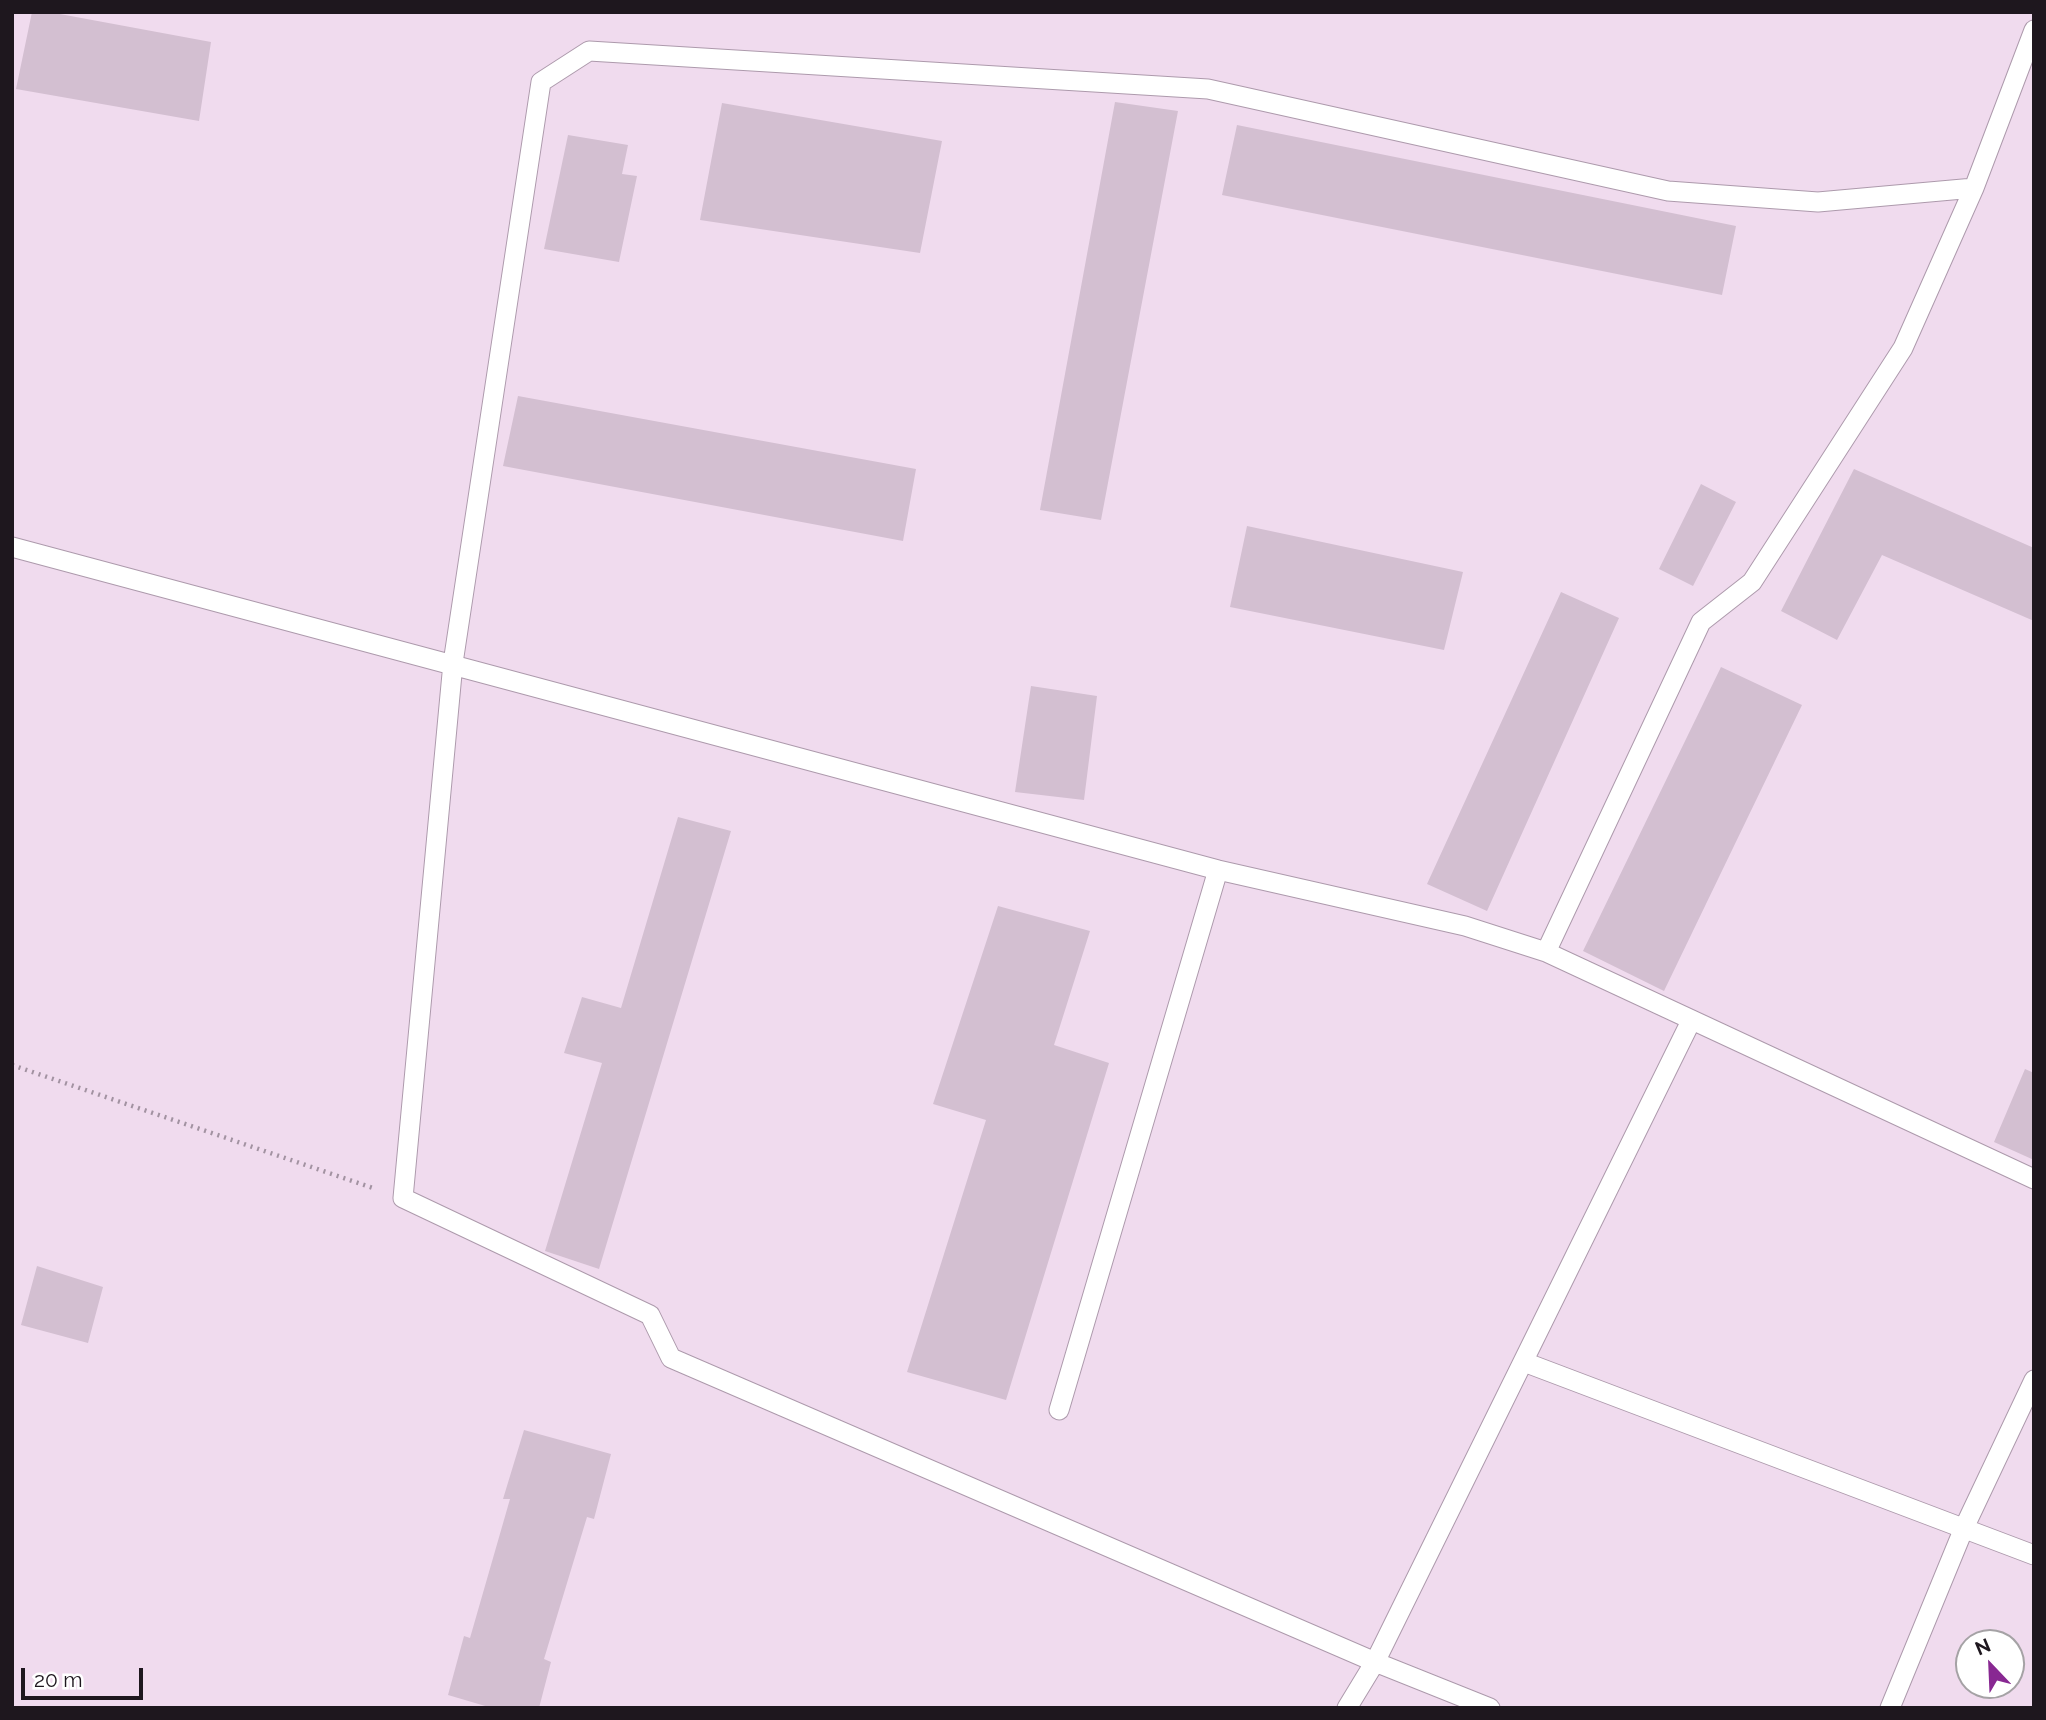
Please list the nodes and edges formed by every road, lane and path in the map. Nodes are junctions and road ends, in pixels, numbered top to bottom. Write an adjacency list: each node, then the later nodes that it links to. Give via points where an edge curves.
1 (2034, 30): 2 (lane)
2 (1974, 188): 4 (lane, via 1818,202 1668,191 1208,89 589,51 541,82); 6 (lane, via 1903,348 1752,582 1700,622)
3 (12, 547): 4 (lane)
4 (453, 663): 5 (lane); 10 (lane)
5 (1218, 870): 6 (lane, via 1465,926); 13 (lane)
6 (1546, 952): 7 (lane)
7 (1691, 1021): 9 (lane); 11 (lane)
8 (12, 1065): 10 (path)
9 (2034, 1179)
10 (403, 1198): 16 (lane, via 650,1315 671,1358)
11 (1524, 1362): 14 (lane); 16 (lane)
12 (2034, 1380): 14 (lane)
13 (1059, 1410)
14 (1964, 1528): 15 (lane); 19 (lane)
15 (2034, 1555)
16 (1375, 1662): 17 (lane); 18 (lane)
17 (1346, 1708)
18 (1490, 1708)
19 (1890, 1708)

